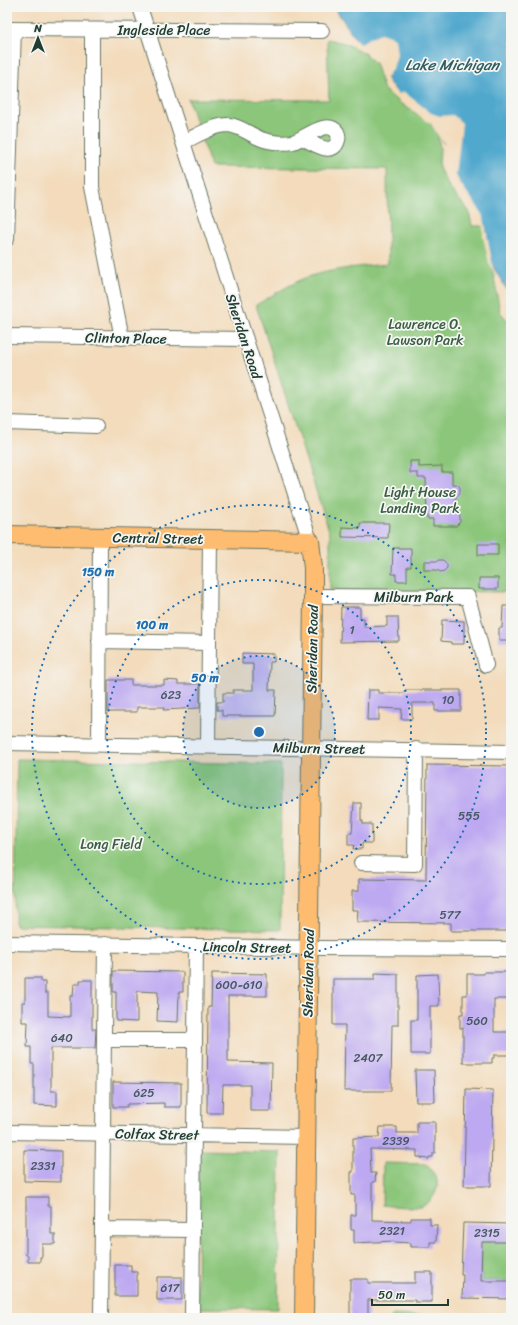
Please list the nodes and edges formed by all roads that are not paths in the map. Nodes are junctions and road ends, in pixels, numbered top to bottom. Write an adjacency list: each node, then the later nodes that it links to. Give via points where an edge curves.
1 (140, 7): 4 (street, Sheridan Road)
2 (10, 29): 3 (street, Ingleside Place); 8 (street)
3 (92, 30): 4 (street, Ingleside Place); 11 (street, via 92,187)
4 (147, 30): 5 (street, Ingleside Place); 7 (street, Sheridan Road)
5 (322, 32)
6 (302, 138): 7 (street, via 292,142 257,138 229,125 212,129)
7 (183, 142): 12 (street, Sheridan Road)
8 (8, 182): 9 (street)
9 (7, 239)
10 (7, 336): 11 (street, Clinton Place)
11 (122, 338): 12 (street, Clinton Place)
12 (246, 339): 18 (street, Sheridan Road)
13 (7, 423): 14 (street)
14 (96, 426)
15 (7, 535): 16 (main road, Central Street)
16 (100, 537): 17 (main road, Central Street); 20 (street)
17 (210, 539): 18 (main road, Central Street); 21 (street)
18 (310, 541): 19 (main road, Sheridan Road)
19 (313, 596): 22 (street, Milburn Park, via 468,597); 26 (main road, Sheridan Road)
20 (100, 641): 21 (street); 24 (street)
21 (209, 643): 25 (street)
22 (486, 665)
23 (7, 743): 24 (street, Milburn Street)
24 (99, 744): 25 (street, Milburn Street)
25 (208, 746): 26 (street, Milburn Street)
26 (311, 748): 27 (street, Milburn Street); 33 (main road, Sheridan Road)
27 (416, 749): 28 (street, Milburn Street); 29 (street, via 415,864)
28 (511, 752)
29 (362, 863)
30 (7, 943): 31 (street, Lincoln Street)
31 (105, 944): 32 (street, Lincoln Street); 35 (street)
32 (196, 946): 33 (street, Lincoln Street); 36 (street)
33 (309, 947): 34 (street, Lincoln Street); 40 (main road, Sheridan Road)
34 (511, 949)
35 (104, 1040): 36 (street); 38 (street)
36 (195, 1040): 39 (street)
37 (7, 1132): 38 (street, Colfax Street)
38 (103, 1134): 39 (street, Colfax Street); 41 (street)
39 (194, 1135): 40 (street, Colfax Street); 42 (street)
40 (306, 1137): 45 (main road, Sheridan Road)
41 (102, 1229): 42 (street); 43 (street)
42 (193, 1230): 44 (street)
43 (101, 1318)
44 (192, 1318)
45 (304, 1318)

